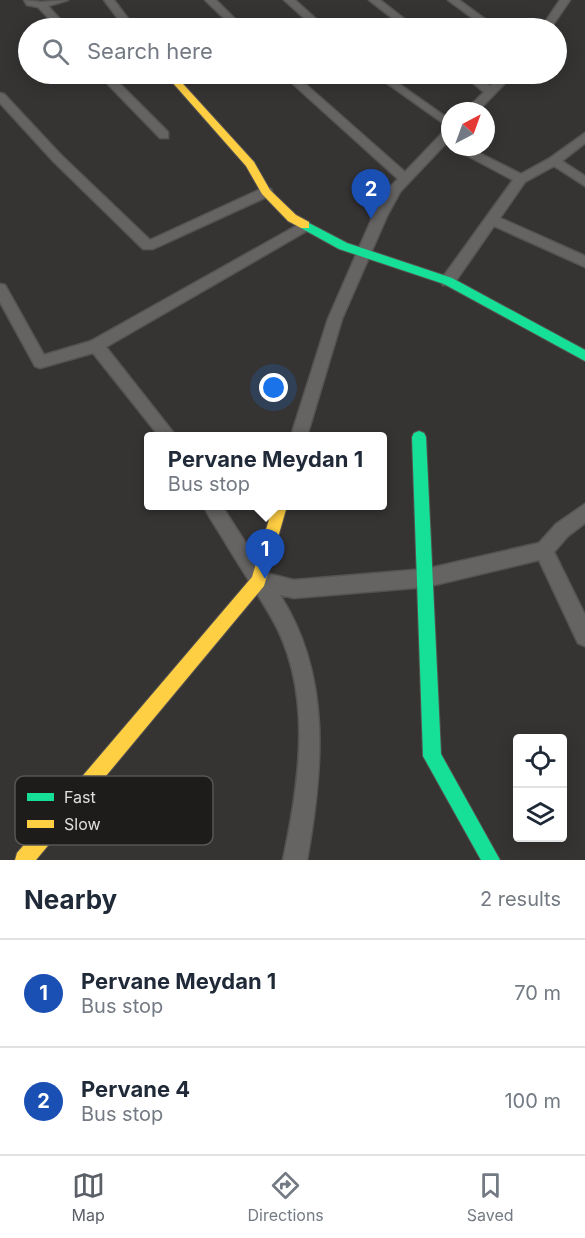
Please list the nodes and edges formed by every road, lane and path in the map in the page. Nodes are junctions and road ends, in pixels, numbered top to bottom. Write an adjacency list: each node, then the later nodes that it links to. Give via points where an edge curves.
1 (28, 0): 9 (street)
2 (63, 0): 9 (street)
3 (109, 0): 11 (street)
4 (210, 0): 12 (street)
5 (289, 0): 13 (street)
6 (374, 0): 14 (street)
7 (453, 0): 15 (street)
8 (565, 0): 16 (street)
9 (42, 5): 10 (street)
10 (54, 18)
11 (122, 18)
12 (229, 18)
13 (310, 18)
14 (398, 18)
15 (478, 18)
16 (553, 18)
17 (114, 84): 27 (street)
18 (179, 84): 35 (street, via 250,164)
19 (299, 84): 32 (street)
20 (393, 84): 26 (street)
21 (481, 84): 23 (street)
22 (499, 84): 23 (street)
23 (491, 92): 25 (street)
24 (0, 96): 35 (street, via 148,246)
25 (480, 102)
26 (441, 119)
27 (164, 135)
28 (585, 137): 31 (street)
29 (441, 145): 32 (street)
30 (475, 156): 33 (street)
31 (554, 161): 33 (street); 34 (street)
32 (405, 178): 38 (street)
33 (522, 179): 36 (street)
34 (585, 182)
35 (266, 192): 37 (street)
36 (492, 220): 39 (street); 40 (street)
37 (305, 226): 38 (street); 42 (street)
38 (362, 254): 40 (street); 45 (street, via 335,319)
39 (585, 262)
40 (448, 281): 43 (street)
41 (0, 290): 42 (street, via 40,362)
42 (96, 346): 44 (street)
43 (585, 356)
44 (165, 432)
45 (300, 432)
46 (419, 438): 51 (street)
47 (215, 510): 52 (street)
48 (279, 510): 52 (street)
49 (585, 512): 50 (street)
50 (544, 550): 51 (street); 53 (street)
51 (426, 578): 52 (street, via 294,588); 58 (street, via 432,756)
52 (259, 581): 54 (street); 57 (street, via 295,644 309,701 309,770)
53 (585, 636)
54 (95, 776)
55 (37, 845): 56 (street)
56 (24, 860)
57 (295, 860)
58 (491, 860)

